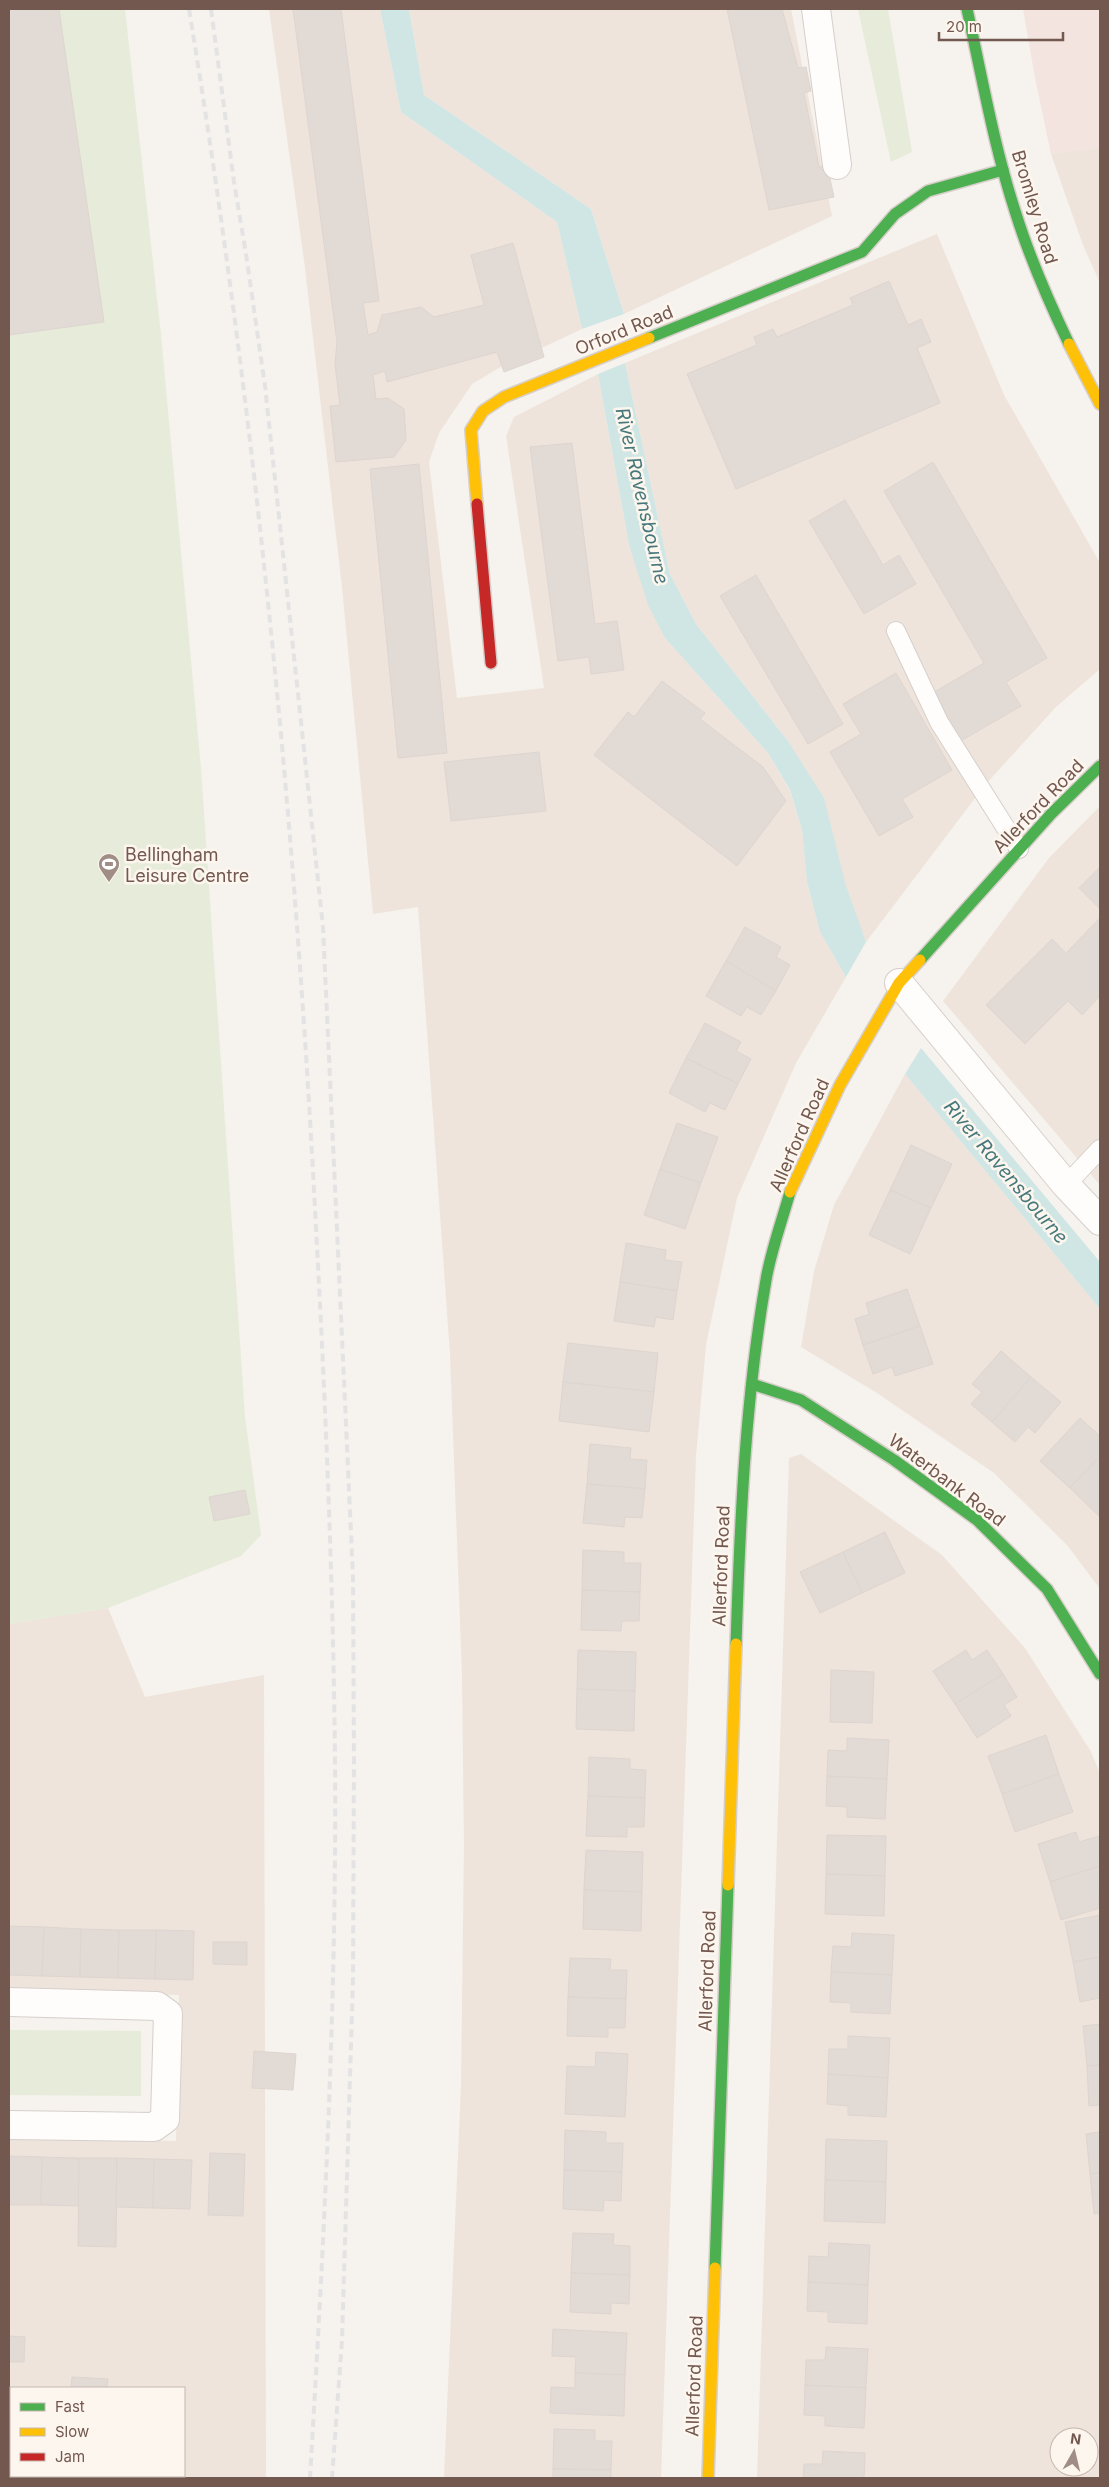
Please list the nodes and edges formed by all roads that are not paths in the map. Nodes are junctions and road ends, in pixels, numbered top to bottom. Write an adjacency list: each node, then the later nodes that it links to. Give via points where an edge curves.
1 (816, 9): 3 (street)
2 (967, 9): 4 (street, Bromley Road)
3 (837, 164)
4 (1003, 170): 5 (street, Bromley Road, via 1025,241 1052,311); 7 (street, Orford Road, via 928,191 895,214 862,252 504,397 484,411 471,430)
5 (1100, 404)
6 (896, 631): 9 (lane, via 939,722)
7 (492, 663)
8 (1100, 766): 9 (street, Allerford Road)
9 (1019, 849): 10 (street, Allerford Road)
10 (899, 983): 12 (street); 14 (street, Allerford Road, via 840,1086 791,1187 766,1278)
11 (1100, 1149): 12 (lane)
12 (1066, 1184): 13 (street)
13 (1100, 1222)
14 (752, 1384): 15 (street, Waterbank Road, via 801,1400 894,1460 977,1520 1047,1589); 18 (street, Allerford Road, via 741,1500)
15 (1100, 1674)
16 (9, 2002): 17 (street, via 157,2006 168,2014 165,2118 154,2127)
17 (9, 2125)
18 (708, 2478)

